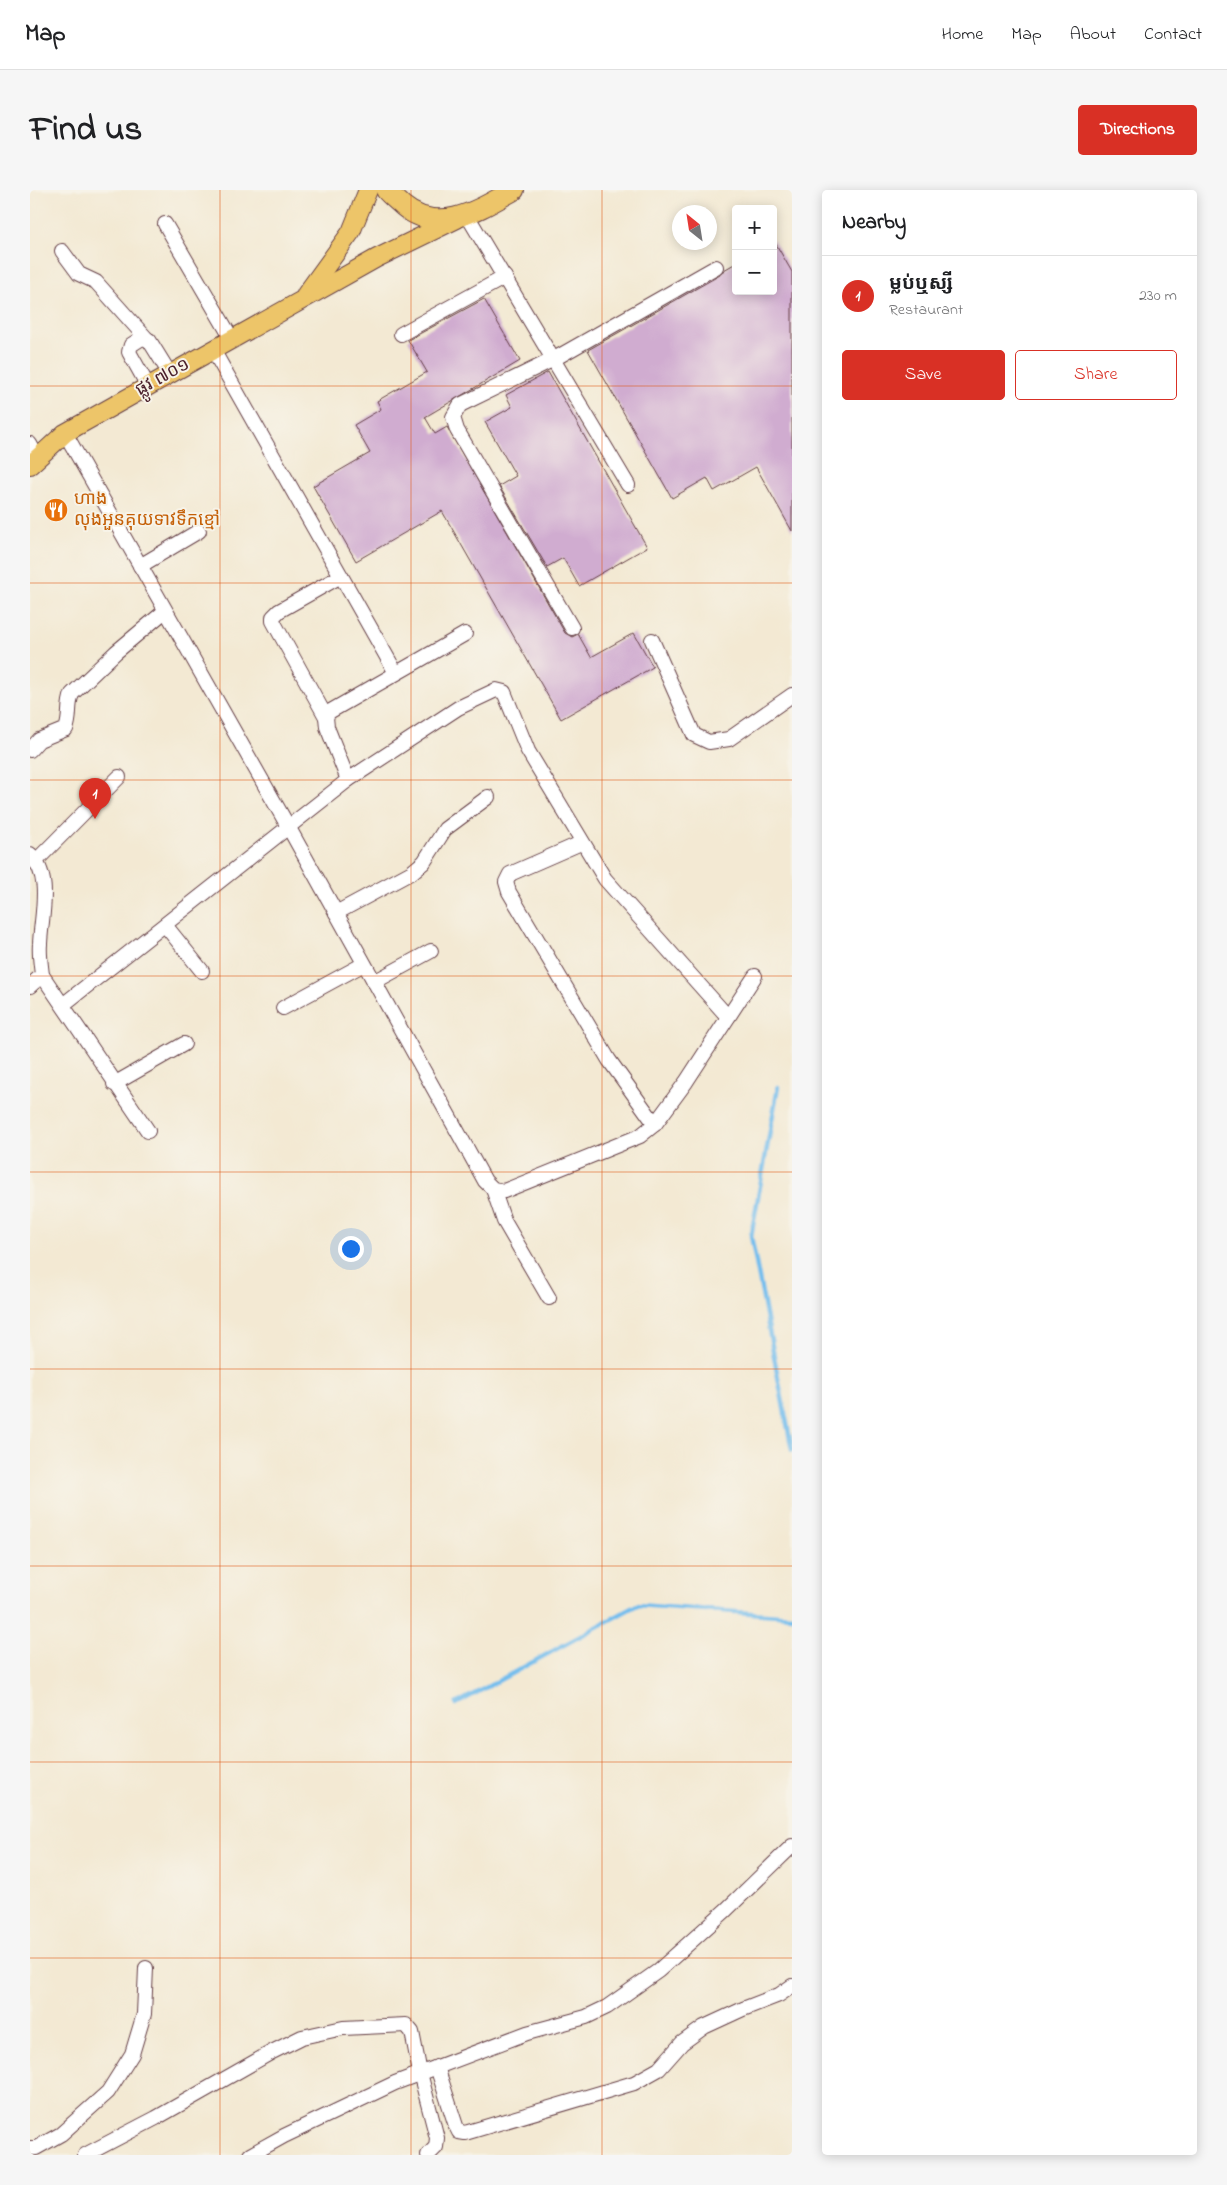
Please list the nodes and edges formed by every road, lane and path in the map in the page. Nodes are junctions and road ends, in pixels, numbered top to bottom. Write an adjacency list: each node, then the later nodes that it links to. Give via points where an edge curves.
1 (368, 190): 10 (main road, via 351,232)
2 (386, 190): 5 (highway, via 409,211 427,218 445,220)
3 (514, 190): 4 (highway)
4 (498, 196): 5 (highway)
5 (467, 215): 9 (street); 10 (main road, ផ្លូវ ៧០១, via 376,258)
6 (165, 224): 13 (street)
7 (62, 251): 12 (street, via 80,274 96,282)
8 (716, 267): 15 (street)
9 (505, 277): 11 (street); 15 (street)
10 (303, 299): 13 (main road, ផ្លូវ ៧០១)
11 (401, 334)
12 (146, 338): 16 (street); 17 (street, via 128,348)
13 (232, 339): 14 (main road, ផ្លូវ ៧០១)
14 (213, 350): 16 (main road, ផ្លូវ ៧០១); 23 (street)
15 (554, 359): 20 (street); 25 (street, via 460,405 453,417 457,430)
16 (170, 374): 17 (main road, ផ្លូវ ៧០១)
17 (148, 386): 18 (main road, ផ្លូវ ៧០១)
18 (65, 433): 19 (main road, ផ្លូវ ៧០១); 22 (street)
19 (32, 456)
20 (628, 485)
21 (199, 531): 22 (street)
22 (140, 566): 24 (street)
23 (341, 576): 28 (street); 30 (street, via 278,611 273,617)
24 (165, 610): 31 (street, via 72,694 66,729 39,740); 35 (street)
25 (572, 628)
26 (465, 634): 28 (street)
27 (652, 640): 29 (street, via 694,735 709,742 729,740)
28 (396, 673): 30 (street)
29 (792, 695)
30 (326, 717): 33 (street)
31 (30, 750)
32 (119, 777): 37 (street)
33 (348, 780): 35 (street); 36 (street, via 458,708 496,690 504,692 528,751)
34 (488, 796): 38 (street, via 445,829 424,862 412,872)
35 (289, 828): 38 (street); 39 (street)
36 (581, 842): 49 (street, via 605,880); 52 (street, via 510,874 506,882 608,1060)
37 (33, 858): 43 (street, via 44,888 40,944)
38 (336, 913): 41 (street)
39 (165, 925): 42 (street); 47 (street)
40 (431, 951): 45 (street)
41 (364, 964): 45 (street); 48 (street)
42 (202, 971)
43 (42, 975): 46 (street); 47 (street)
44 (756, 976): 49 (street)
45 (374, 982): 54 (street, via 485,1181)
46 (30, 986)
47 (64, 1004): 51 (street)
48 (283, 1008)
49 (728, 1017): 52 (street)
50 (184, 1044): 51 (street)
51 (114, 1084): 53 (street)
52 (655, 1124): 54 (street, via 640,1136 504,1191)
53 (148, 1131)
54 (493, 1189): 55 (street, via 504,1221)
55 (549, 1298)
56 (792, 1846): 59 (street, via 658,1971 607,2007)
57 (146, 1968): 61 (street, via 144,2014 132,2054 108,2092 61,2134)
58 (792, 1986): 59 (street, via 779,1995 704,2027 682,2043 660,2069 634,2083 465,2133 459,2132 456,2126)
59 (437, 2067): 60 (street)
60 (420, 2073): 62 (street, via 412,2032 406,2025 343,2028 302,2037 140,2128); 63 (street); 64 (street, via 437,2138 436,2147)
61 (36, 2150)
62 (85, 2155)
63 (250, 2155)
64 (428, 2155)

